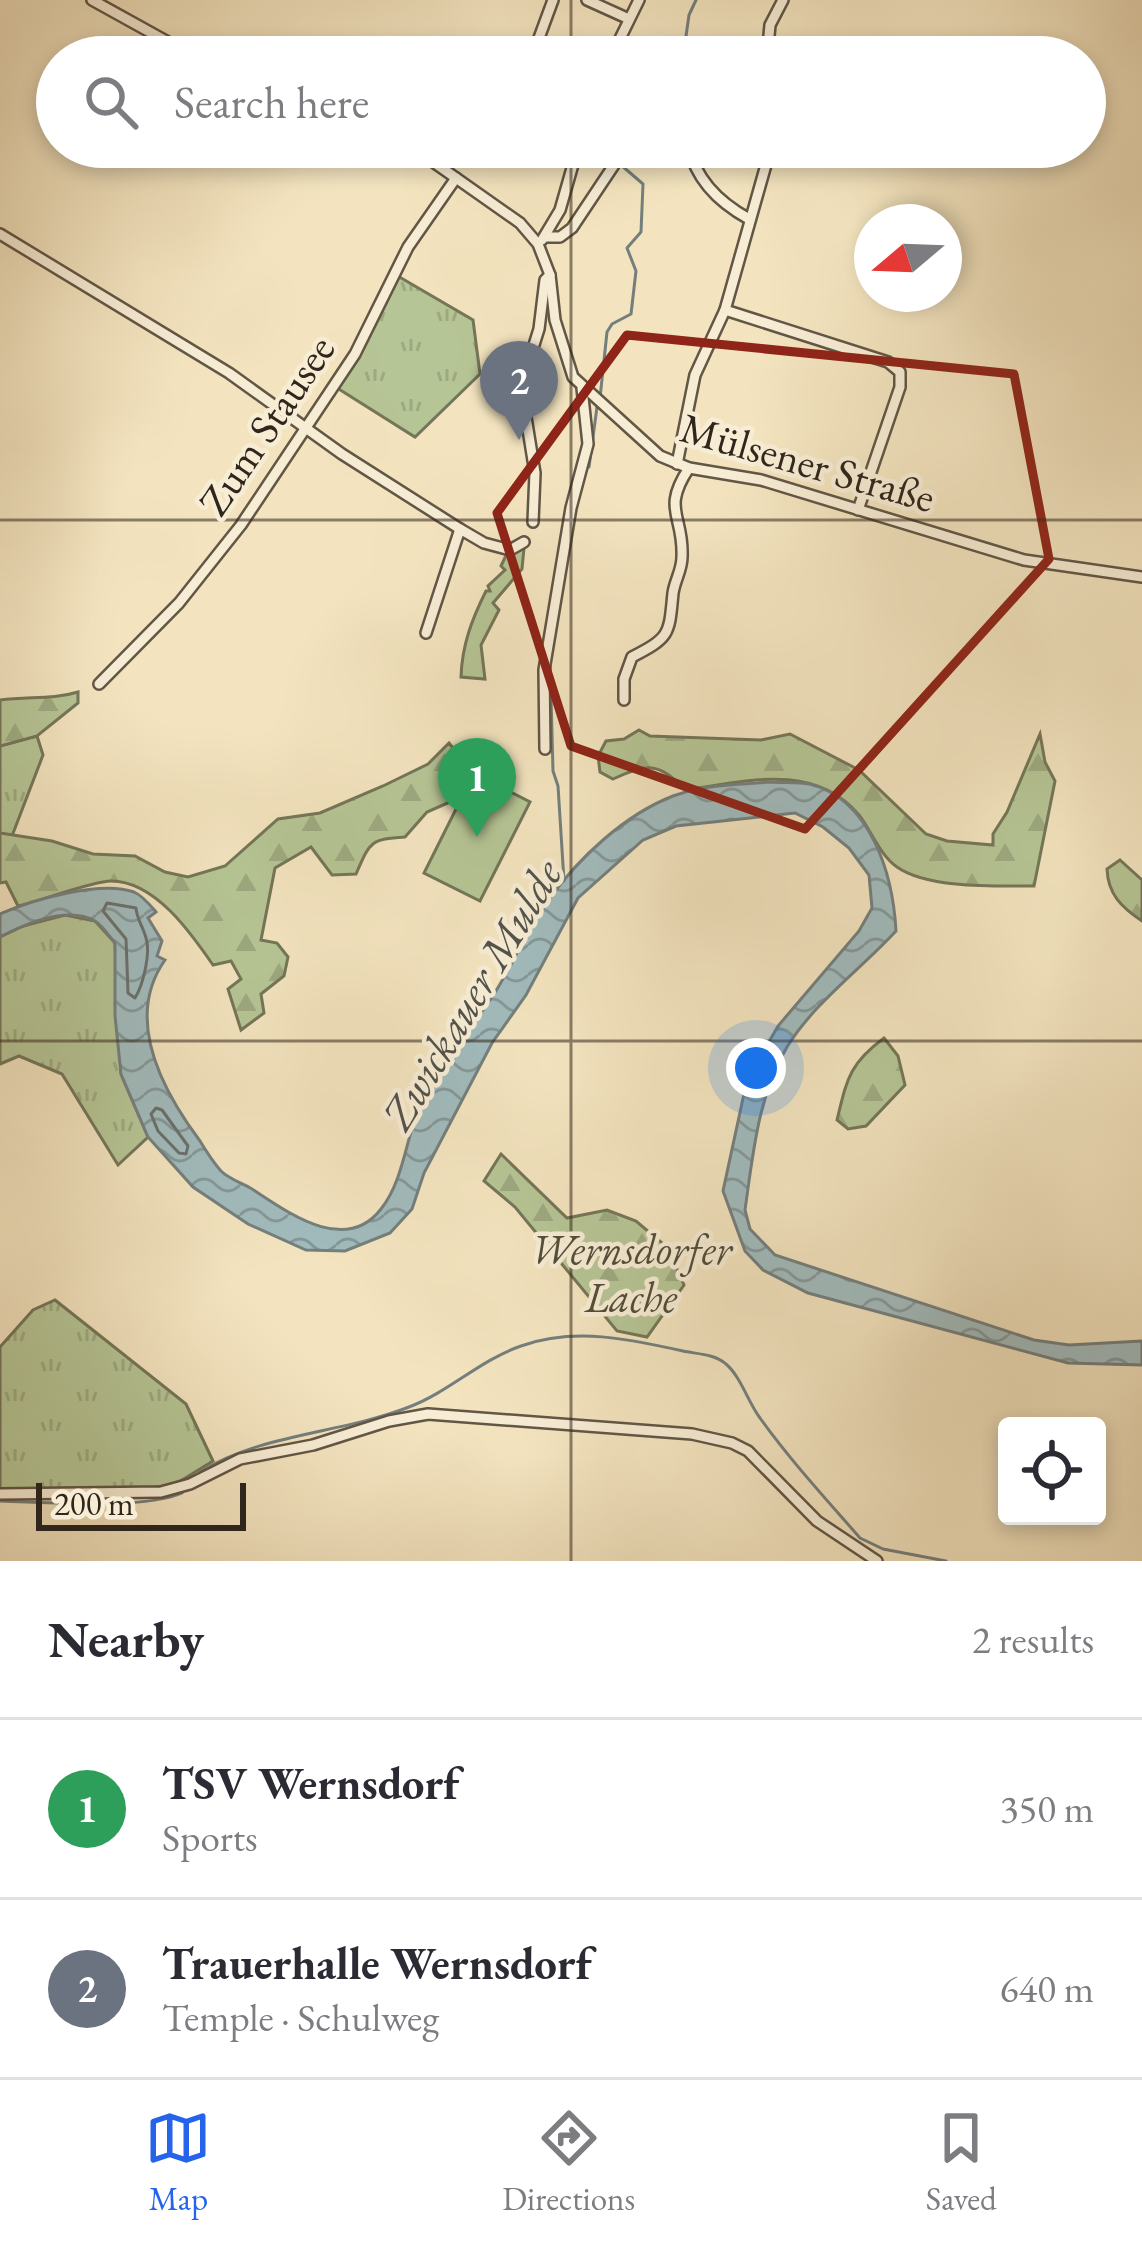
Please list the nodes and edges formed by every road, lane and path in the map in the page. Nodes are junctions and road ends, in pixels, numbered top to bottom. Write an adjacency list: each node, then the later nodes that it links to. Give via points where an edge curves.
1 (92, 0): 7 (street)
2 (553, 0): 8 (street)
3 (587, 0): 6 (street)
4 (639, 0): 6 (street)
5 (783, 0): 10 (street)
6 (629, 19): 9 (street)
7 (157, 36)
8 (540, 36)
9 (621, 36)
10 (769, 36)
11 (442, 168): 16 (street, Mülsener Straße)
12 (572, 168): 19 (street)
13 (611, 168): 19 (street, via 572,228)
14 (697, 168): 17 (street, via 716,196)
15 (765, 168): 17 (street)
16 (456, 178): 19 (street, Mülsener Straße); 23 (street, Zum Stausee)
17 (749, 219): 21 (street)
18 (0, 234): 23 (street)
19 (542, 240): 20 (street, Mülsener Straße)
20 (550, 275): 22 (street, Mülsener Straße, via 563,353); 27 (street, via 521,386 535,472)
21 (725, 310): 24 (street, via 695,375); 26 (street, via 900,372)
22 (582, 388): 24 (street, Mülsener Straße); 34 (street, via 588,444 544,670)
23 (308, 426): 28 (street); 32 (street, Zum Stausee, via 179,603)
24 (676, 464): 25 (street, Mülsener Straße)
25 (689, 468): 26 (street, Mülsener Straße); 33 (street, via 672,507 682,550 671,629 632,657)
26 (858, 510): 30 (street, Mülsener Straße, via 1059,567)
27 (533, 522)
28 (460, 530): 29 (street, via 510,550); 31 (street)
29 (524, 542)
30 (1142, 577)
31 (426, 633)
32 (99, 684)
33 (624, 700)
34 (544, 749)
35 (0, 1494): 36 (street, via 161,1492 240,1459 428,1414 692,1434 741,1448 817,1521)
36 (877, 1561)

